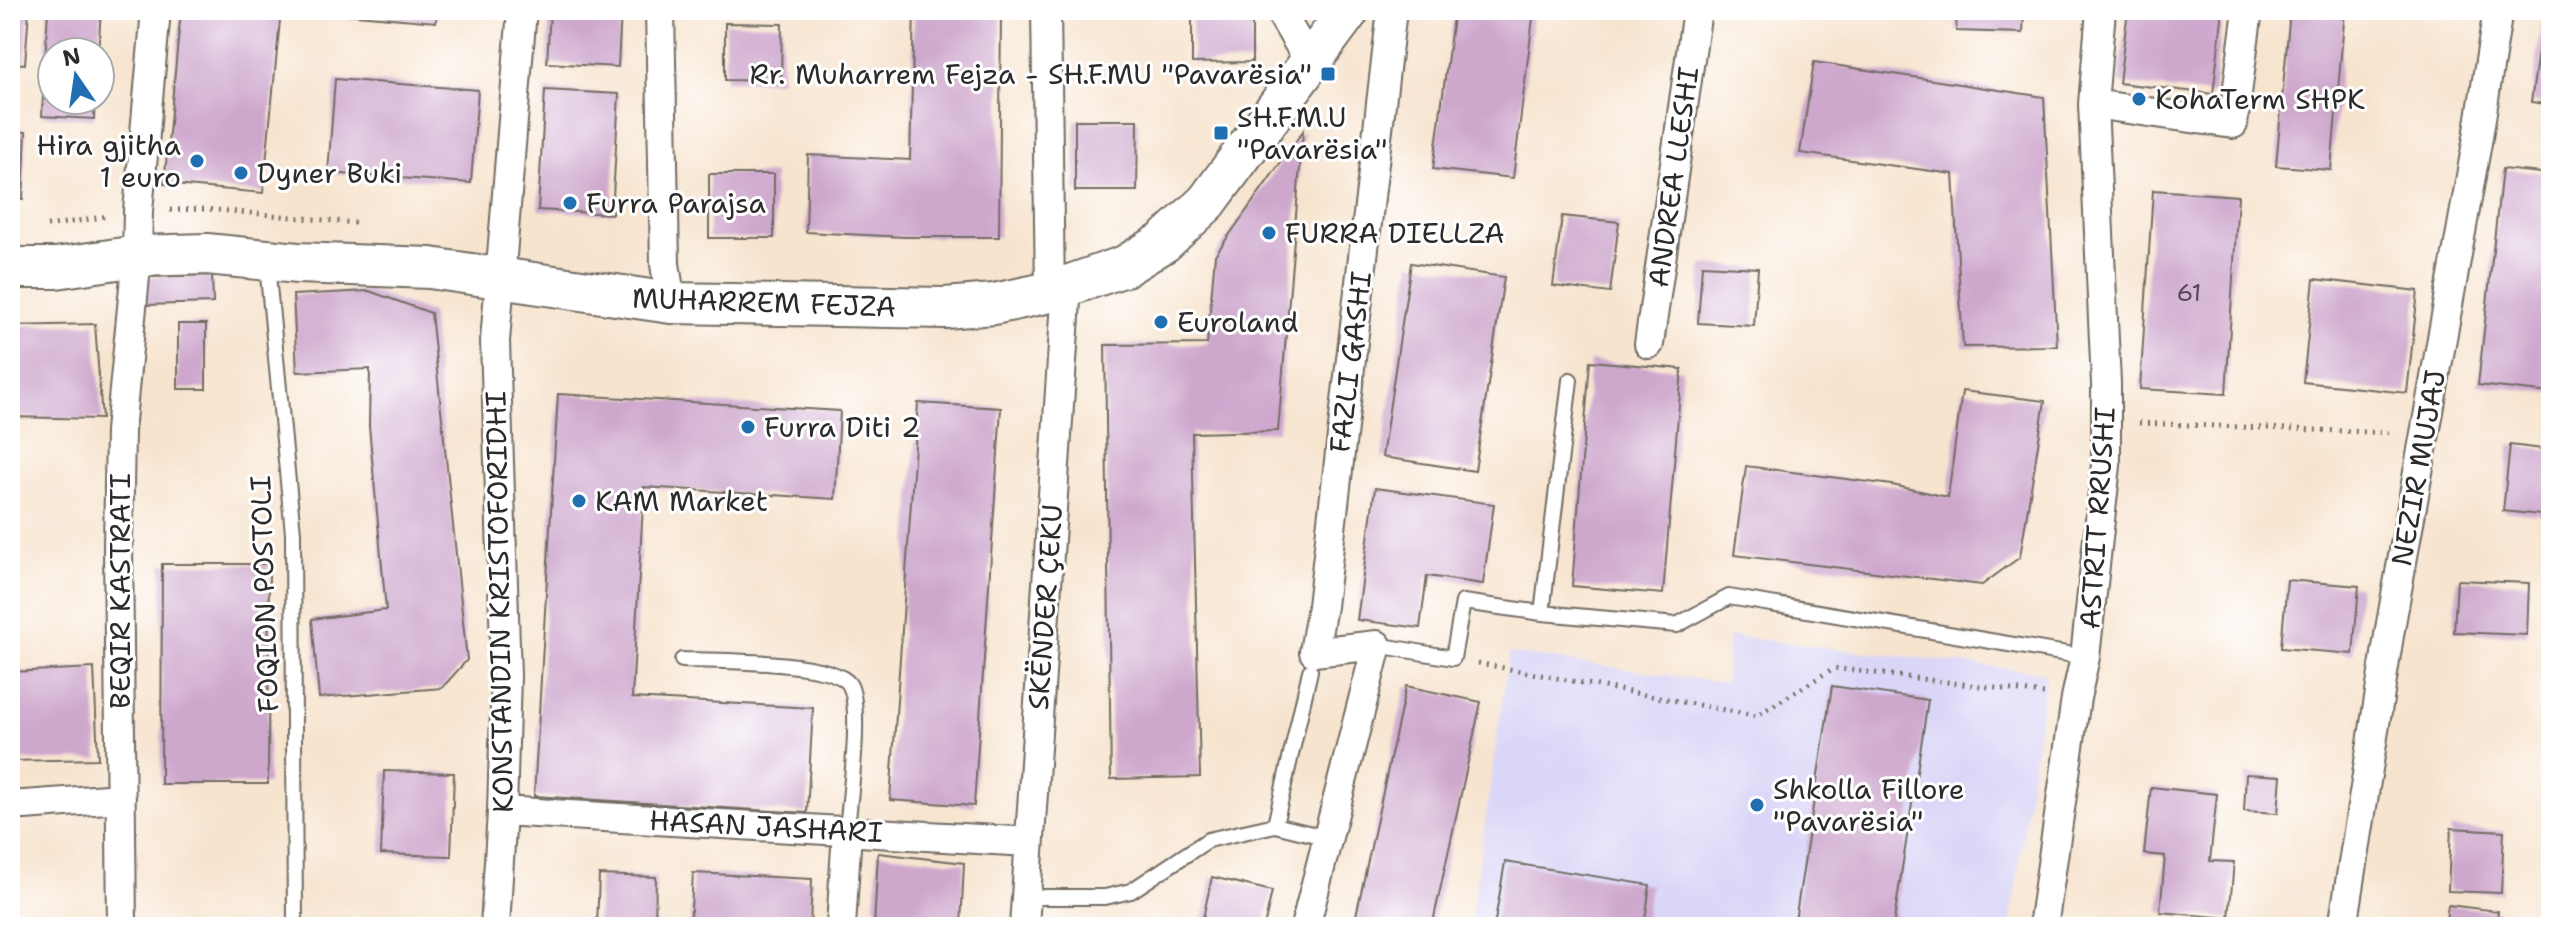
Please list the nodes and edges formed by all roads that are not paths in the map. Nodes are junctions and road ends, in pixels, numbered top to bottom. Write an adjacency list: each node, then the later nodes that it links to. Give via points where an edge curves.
1 (156, 10): 14 (street, BEQIR KASTRATI)
2 (522, 10): 17 (street, KONSTANDIN KRISTOFORIDHI)
3 (660, 10): 19 (street, via 665,264)
4 (1046, 10): 18 (street, SKËNDER ÇEKU)
5 (1279, 10): 12 (street)
6 (1349, 10): 12 (street, MUHARREM FEJZA)
7 (1392, 10): 23 (street, FAZLI GASHI, via 1314,652)
8 (1697, 10): 20 (street, ANDREA LLESHI)
9 (2101, 10): 13 (street, ASTRIT RRUSHI)
10 (2248, 10): 13 (street, via 2233,124)
11 (2498, 10): 42 (street, NEZIR MUJAJ)
12 (1310, 63): 18 (street, MUHARREM FEJZA, via 1207,202 1164,242 1125,266)
13 (2093, 104): 24 (street, ASTRIT RRUSHI, via 2106,465)
14 (137, 256): 15 (street, MUHARREM FEJZA); 16 (street, MUHARREM FEJZA, via 56,268); 27 (street, BEQIR KASTRATI, via 120,431)
15 (266, 259): 17 (street, MUHARREM FEJZA); 36 (lane, FOQION POSTOLI, via 293,533)
16 (10, 268)
17 (502, 277): 19 (street, MUHARREM FEJZA); 29 (street, KONSTANDIN KRISTOFORIDHI, via 495,341 506,676)
18 (1058, 289): 19 (street, MUHARREM FEJZA, via 994,304 945,308); 33 (street, SKËNDER ÇEKU)
19 (671, 303)
20 (1649, 344)
21 (1570, 380): 22 (lane)
22 (1542, 613): 23 (lane, FAZLI GASHI, via 1463,602 1453,658); 24 (lane, via 1677,625 1729,597)
23 (1377, 645): 32 (street)
24 (2085, 657): 41 (street, ASTRIT RRUSHI)
25 (682, 660): 31 (lane, via 814,667 836,673 849,684 856,706)
26 (1310, 671): 30 (lane)
27 (121, 798): 28 (street); 35 (street, BEQIR KASTRATI)
28 (10, 806)
29 (502, 811): 31 (street, HASAN JASHARI); 37 (street, KONSTANDIN KRISTOFORIDHI)
30 (1275, 825): 32 (lane); 34 (lane, via 1208,840 1131,891 1105,897)
31 (847, 831): 33 (street, HASAN JASHARI); 38 (street)
32 (1328, 838): 40 (street)
33 (1029, 842): 34 (street, SKËNDER ÇEKU)
34 (1026, 897): 39 (street, SKËNDER ÇEKU)
35 (122, 927)
36 (295, 927)
37 (495, 927)
38 (841, 927)
39 (1024, 927)
40 (1305, 927)
41 (2043, 927)
42 (2343, 927)

